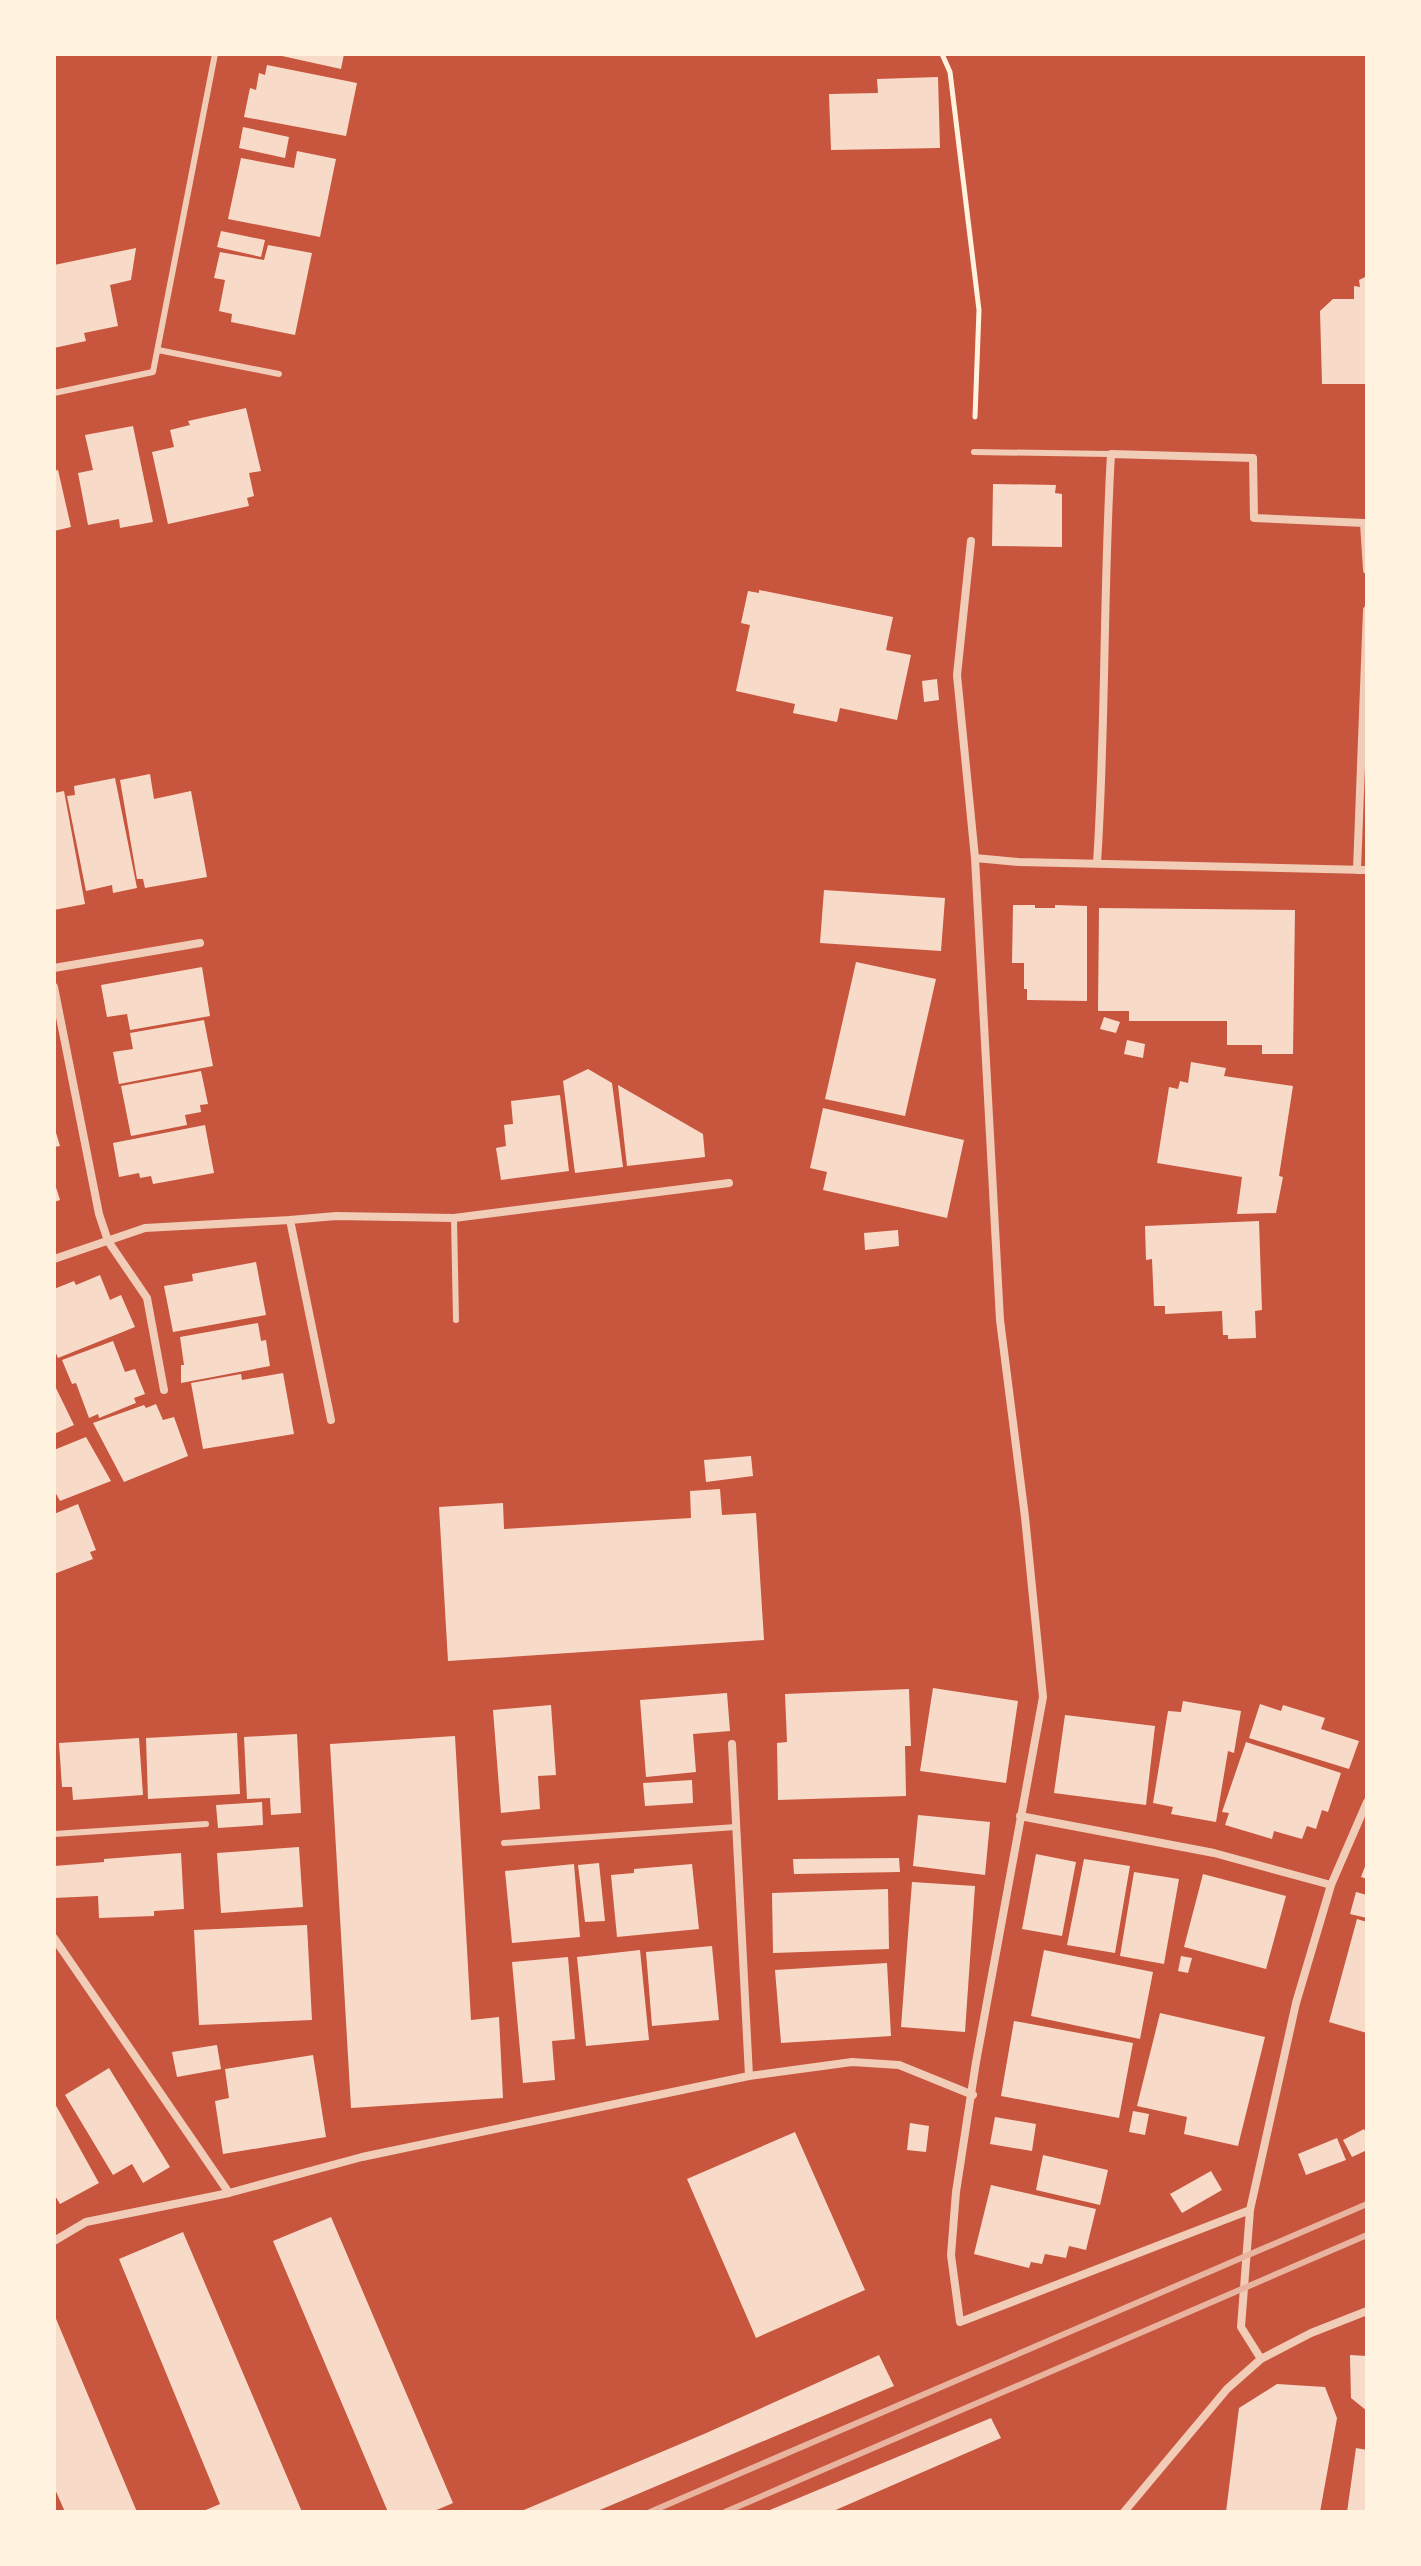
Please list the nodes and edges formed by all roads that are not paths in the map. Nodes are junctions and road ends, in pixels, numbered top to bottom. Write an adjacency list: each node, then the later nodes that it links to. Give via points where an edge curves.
1 (215, 54): 2 (lane)
2 (158, 350): 3 (lane); 4 (lane, via 153,372)
3 (279, 374)
4 (54, 393)
5 (974, 452): 6 (lane)
6 (1111, 454): 7 (street, via 1253,458 1254,518); 12 (street)
7 (1365, 523): 9 (street)
8 (971, 541): 11 (street, via 957,675)
9 (1367, 570)
10 (1367, 610): 13 (street)
11 (975, 858): 12 (street); 28 (street, via 1000,1320 1043,1697)
12 (1097, 863): 13 (street)
13 (1357, 870): 14 (street)
14 (1367, 870)
15 (200, 943): 16 (street)
16 (54, 968)
17 (54, 987): 21 (street)
18 (729, 1183): 19 (street)
19 (454, 1218): 20 (street); 23 (lane)
20 (290, 1220): 21 (street, via 145,1228); 25 (street)
21 (108, 1241): 22 (street); 24 (street, via 147,1298)
22 (54, 1259)
23 (456, 1320)
24 (164, 1390)
25 (331, 1420)
26 (732, 1744): 30 (street)
27 (1367, 1802): 33 (street)
28 (1020, 1816): 33 (street, via 1214,1853); 36 (street)
29 (206, 1824): 31 (lane)
30 (736, 1827): 32 (lane); 35 (street)
31 (54, 1834)
32 (504, 1843)
33 (1331, 1885): 38 (street, via 1296,2003)
34 (54, 1938): 37 (street)
35 (749, 2076): 36 (street, via 852,2062 899,2065); 37 (street, via 362,2157)
36 (973, 2095): 38 (street, via 951,2255 960,2322)
37 (229, 2193): 39 (street, via 86,2222)
38 (1250, 2210): 41 (street, via 1241,2327)
39 (54, 2241)
40 (1367, 2311): 41 (street)
41 (1261, 2359): 42 (street, via 1227,2389)
42 (1124, 2512)

